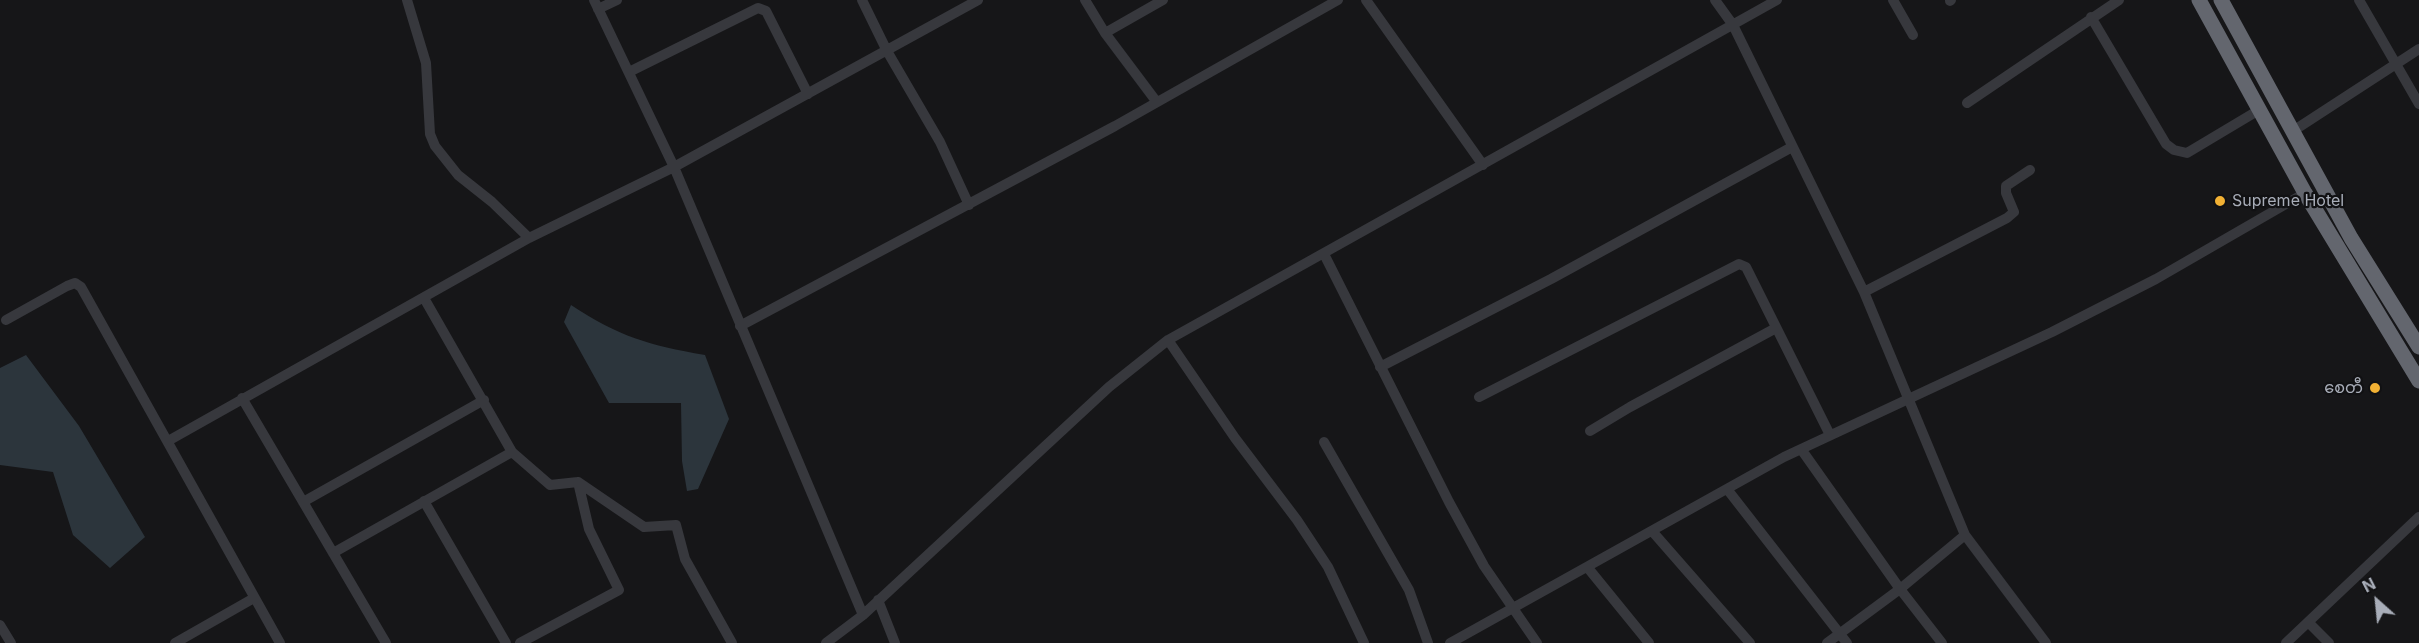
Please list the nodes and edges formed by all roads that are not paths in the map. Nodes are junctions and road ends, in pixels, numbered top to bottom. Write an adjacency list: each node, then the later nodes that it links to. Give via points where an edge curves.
1 (407, 0): 38 (street, via 426,63 430,134 435,146 458,175)
2 (617, 0): 16 (street)
3 (862, 0): 23 (street)
4 (978, 0): 23 (street)
5 (1085, 0): 20 (street)
6 (1163, 0): 20 (street)
7 (1338, 0): 27 (street)
8 (1366, 0): 33 (street)
9 (1715, 0): 19 (street)
10 (1777, 0): 19 (street)
11 (1893, 0): 21 (street)
12 (2119, 0): 17 (street)
13 (2199, 0): 30 (highway)
14 (2221, 0): 31 (highway)
15 (2359, 0): 24 (street)
16 (596, 4): 25 (street)
17 (2102, 5): 18 (street)
18 (2091, 17): 28 (street); 30 (street, via 2166,144 2174,150 2187,153)
19 (1733, 25): 32 (street); 33 (street)
20 (1105, 33): 27 (street)
21 (1913, 35)
22 (2419, 49): 24 (street)
23 (886, 51): 26 (street); 37 (street, via 940,142)
24 (2394, 64): 29 (street); 31 (street)
25 (629, 72): 26 (street, via 758,8 766,11); 34 (street)
26 (808, 94): 34 (street)
27 (1156, 101): 37 (street)
28 (1967, 103)
29 (2419, 104)
30 (2259, 110): 36 (highway)
31 (2293, 130): 46 (highway, via 2351,238)
32 (1792, 147): 40 (street); 47 (street)
33 (1483, 165): 39 (street)
34 (674, 167): 38 (street); 43 (street)
35 (2030, 170): 40 (street, via 2006,186 2014,212 2007,218)
36 (2305, 193): 48 (highway); 49 (street, via 2146,284 2052,332)
37 (969, 205): 43 (street)
38 (529, 238): 41 (street)
39 (1324, 254): 45 (street); 47 (street)
40 (1864, 292): 49 (street)
41 (424, 298): 51 (street); 52 (street)
42 (6, 320): 55 (street, via 67,286 75,283 81,287)
43 (740, 326): 72 (street)
44 (1776, 328): 50 (street, via 1746,267 1739,264); 53 (street); 54 (street)
45 (1168, 340): 70 (street, via 1108,387); 85 (street, via 1328,567)
46 (2419, 347)
47 (1380, 368): 71 (street, via 1484,566)
48 (2419, 381)
49 (1909, 396): 54 (street); 65 (street)
50 (1479, 397)
51 (242, 398): 55 (street); 62 (street)
52 (484, 400): 58 (street); 62 (street)
53 (1590, 431)
54 (1830, 435): 57 (street)
55 (168, 441): 69 (street)
56 (1324, 442): 86 (street, via 1408,590)
57 (1801, 449): 60 (street); 68 (street)
58 (512, 452): 59 (street, via 550,485); 61 (street)
59 (578, 482): 81 (street, via 589,529 619,590); 82 (street, via 644,527 676,525 685,559)
60 (1726, 489): 64 (street); 75 (street)
61 (424, 501): 66 (street); 80 (street)
62 (303, 502): 66 (street)
63 (2419, 517): 73 (street)
64 (1652, 531): 67 (street); 90 (street)
65 (1965, 535): 68 (street); 94 (street)
66 (333, 553): 79 (street)
67 (1588, 568): 71 (street); 89 (street)
68 (1900, 589): 75 (street); 93 (street)
69 (254, 597): 77 (street); 78 (street)
70 (878, 600): 72 (street); 84 (street)
71 (1515, 608): 87 (street); 88 (street)
72 (862, 615): 83 (street)
73 (2310, 623): 95 (street); 96 (street)
74 (0, 624): 76 (street)
75 (1839, 634): 91 (street); 92 (street)
76 (11, 643)
77 (175, 643)
78 (280, 643)
79 (386, 643)
80 (506, 643)
81 (520, 643)
82 (732, 643)
83 (826, 643)
84 (895, 643)
85 (1364, 643)
86 (1428, 643)
87 (1450, 643)
88 (1538, 643)
89 (1649, 643)
90 (1750, 643)
91 (1827, 643)
92 (1847, 643)
93 (1942, 643)
94 (2046, 643)
95 (2286, 643)
96 (2329, 643)

